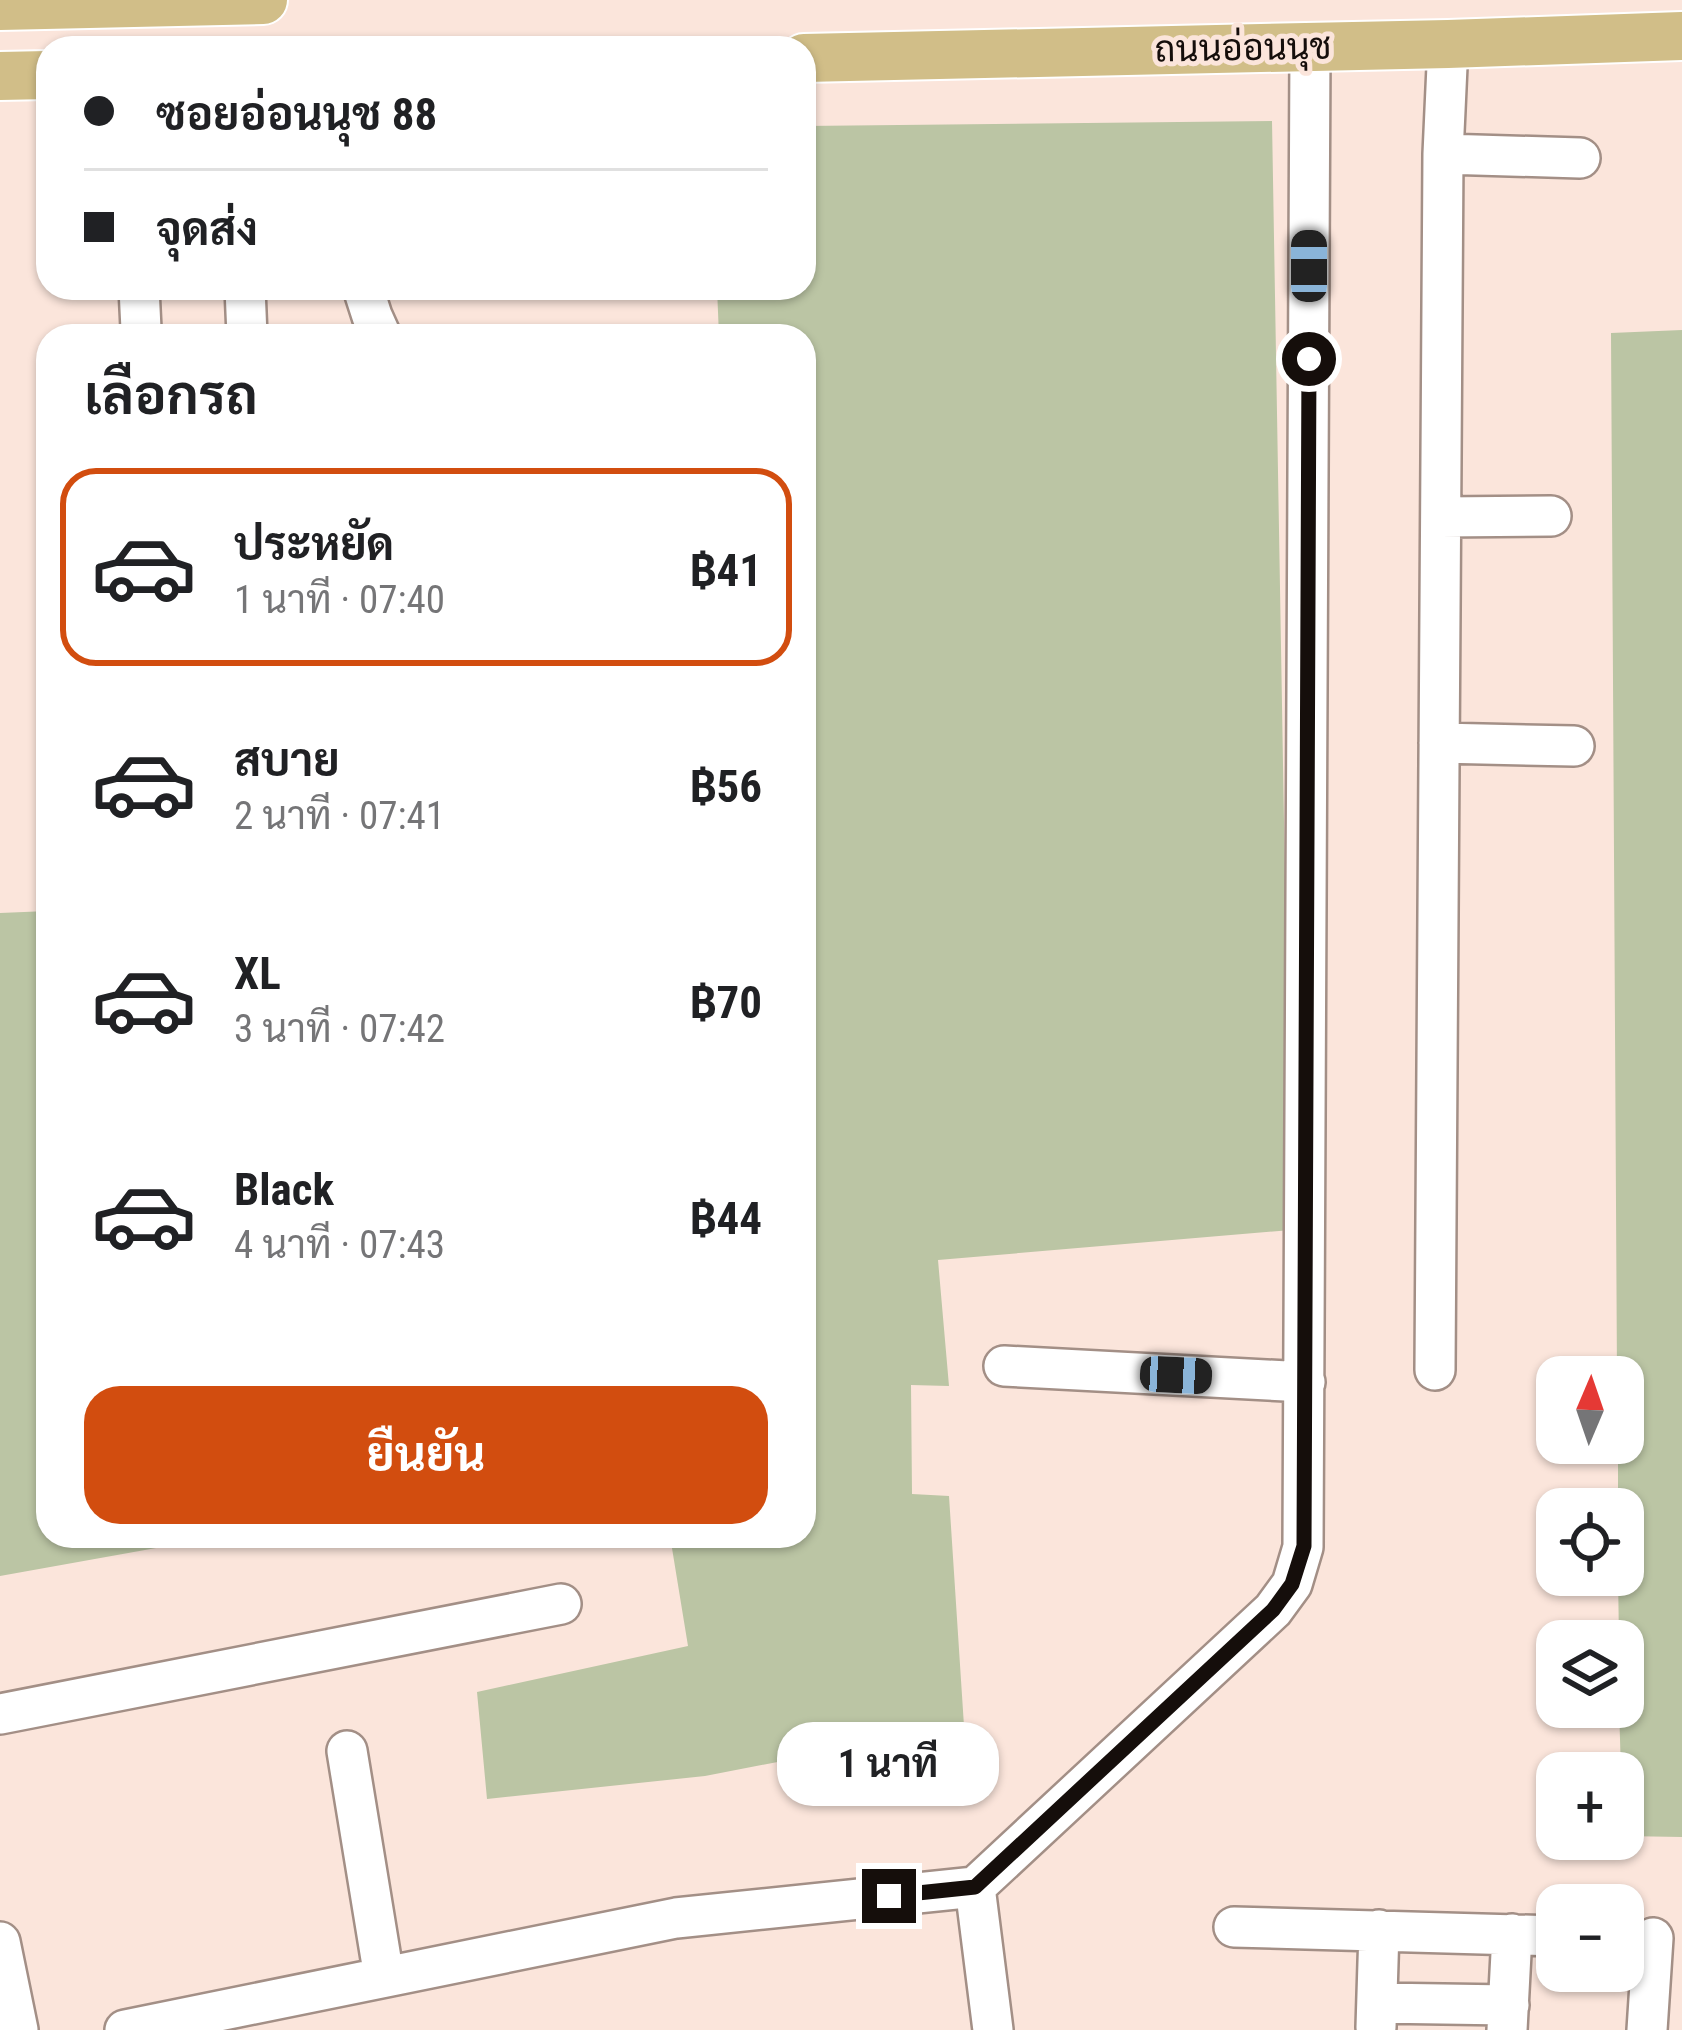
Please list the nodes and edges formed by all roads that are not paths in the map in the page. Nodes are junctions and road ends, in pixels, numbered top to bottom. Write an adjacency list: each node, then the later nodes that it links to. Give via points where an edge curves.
1 (263, 0): 2 (main road)
2 (28, 3)
3 (1682, 36): 4 (main road, ถนนอ่อนนุช)
4 (1448, 44): 5 (main road, ถนนอ่อนนุช); 9 (street)
5 (1310, 47): 6 (main road, ถนนอ่อนนุช); 17 (street)
6 (816, 58)
7 (36, 75): 8 (main road)
8 (0, 76)
9 (1443, 154): 10 (street); 11 (street)
10 (1580, 158)
11 (1441, 517): 12 (street); 13 (street)
12 (1551, 517)
13 (1439, 743): 14 (street); 16 (street)
14 (1574, 746)
15 (1004, 1366): 17 (street)
16 (1436, 1370)
17 (1304, 1382): 21 (street, via 1304,1546 1292,1584)
18 (561, 1604): 19 (street)
19 (0, 1714)
20 (347, 1751): 28 (street)
21 (975, 1887): 28 (street, via 676,1918); 33 (street)
22 (1234, 1927): 23 (street)
23 (1378, 1930): 24 (street); 29 (street)
24 (1512, 1934): 25 (street); 30 (street)
25 (1536, 1935)
26 (1652, 1938): 34 (street)
27 (0, 1942): 31 (street)
28 (383, 1977): 32 (street)
29 (1376, 2017): 30 (street)
30 (1508, 2018)
31 (18, 2030)
32 (125, 2030)
33 (993, 2030)
34 (1647, 2030)

